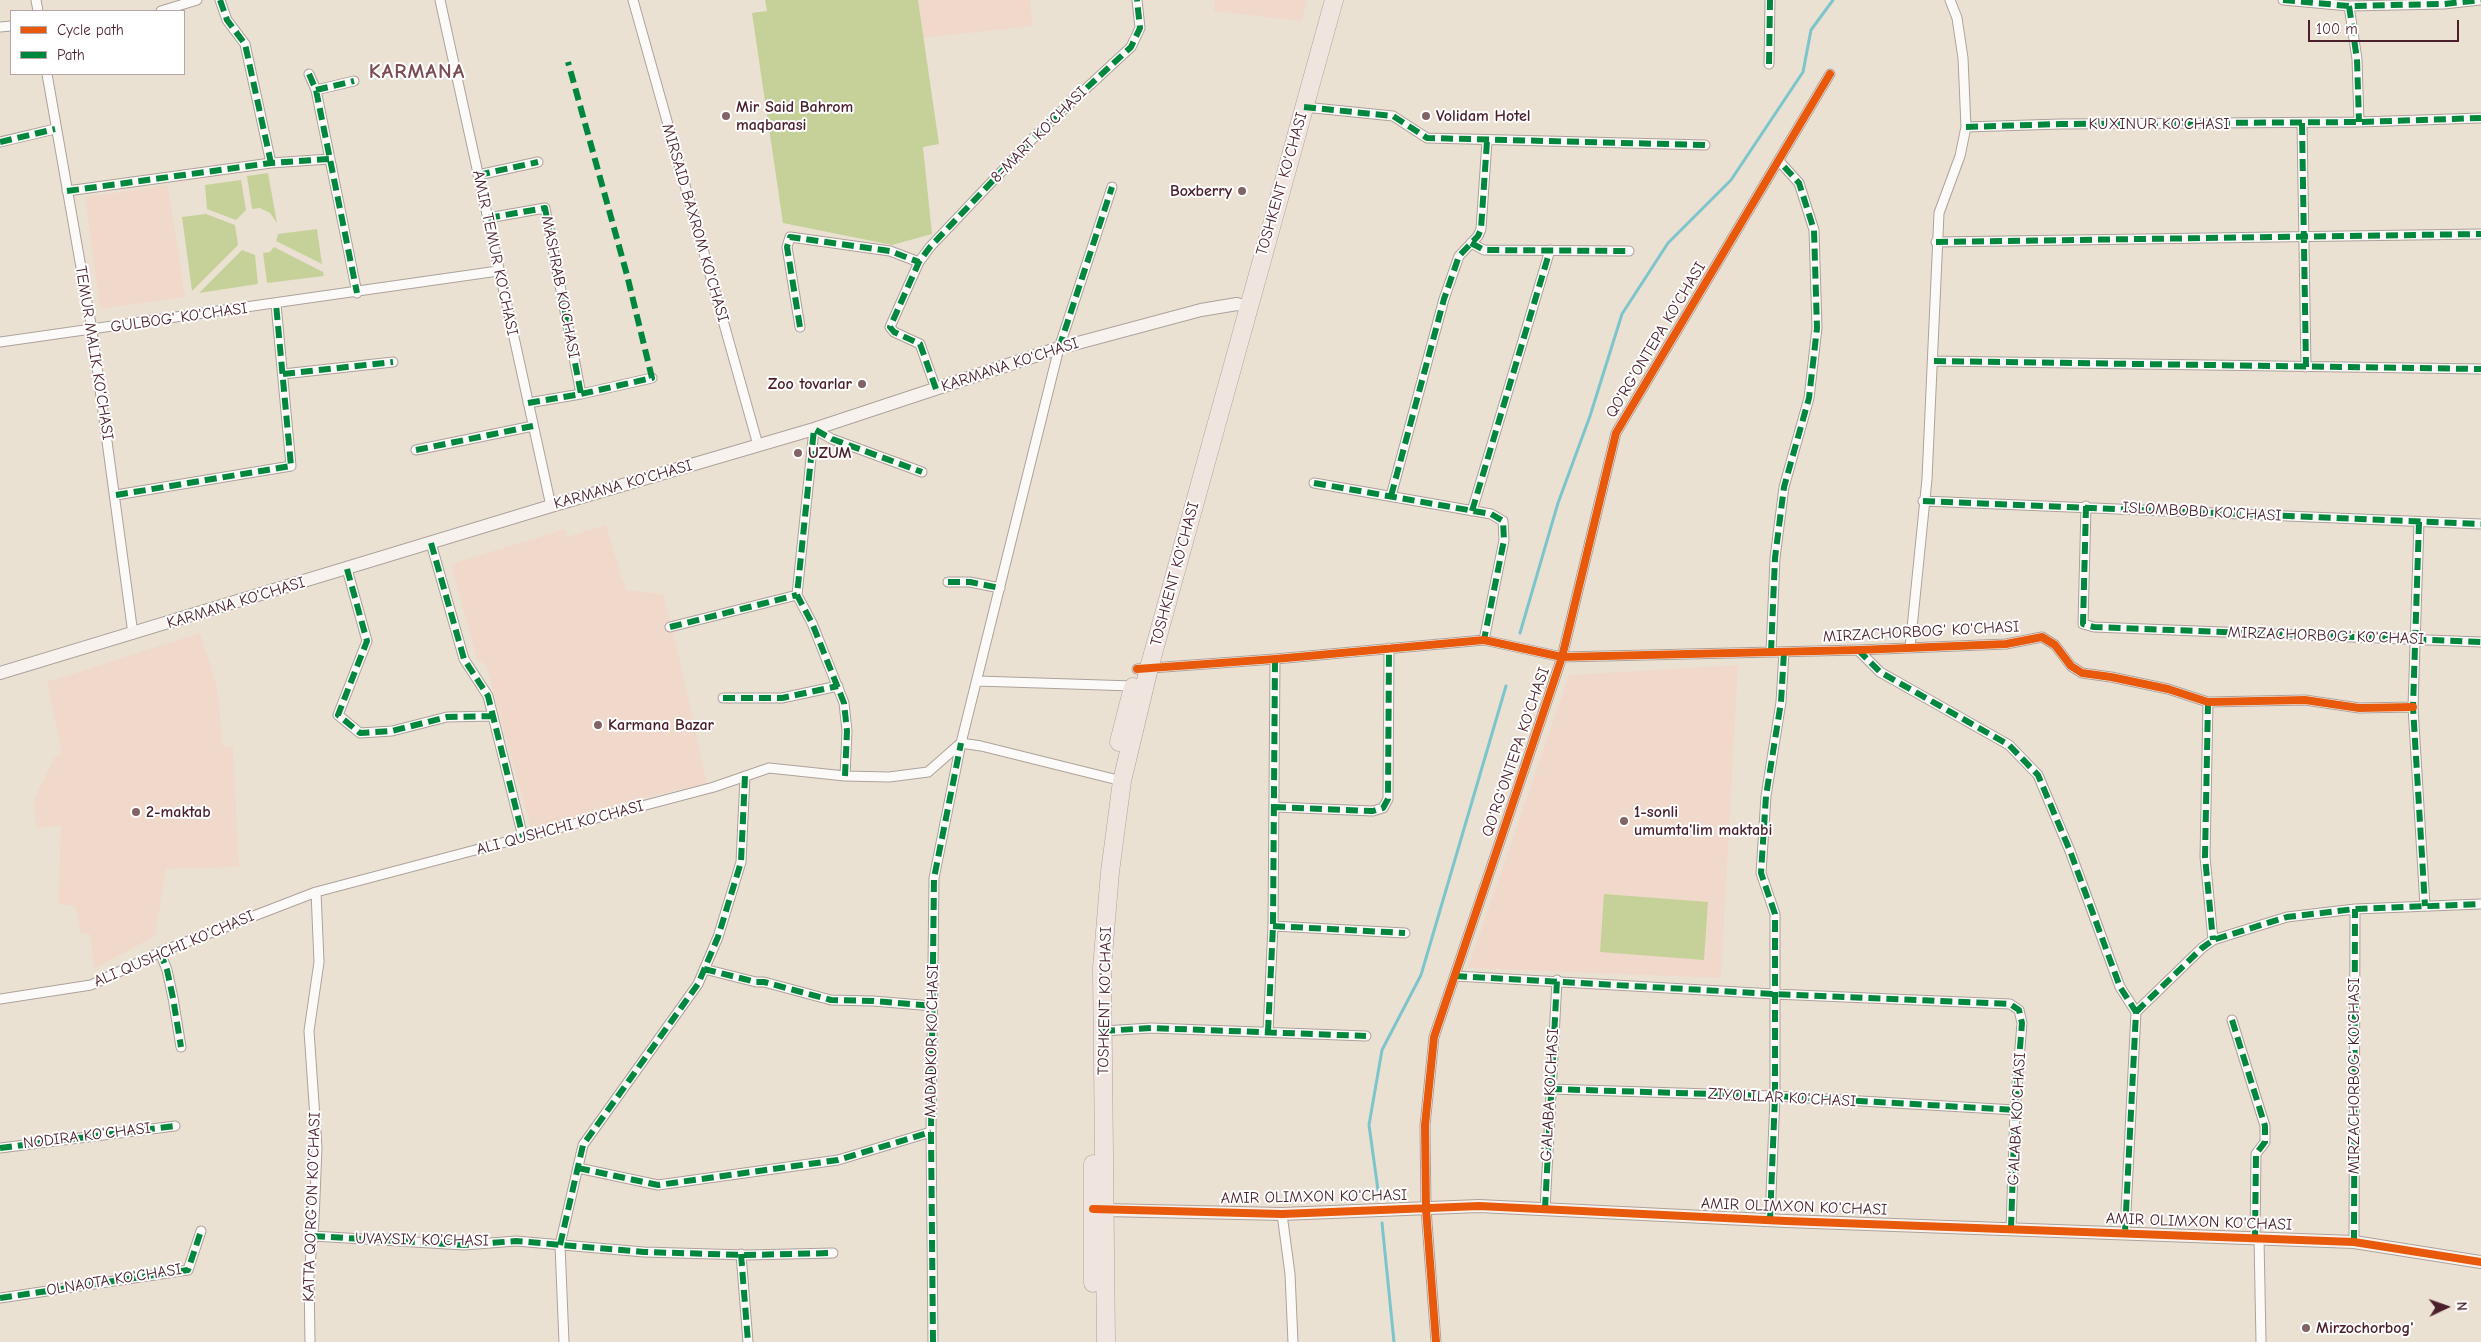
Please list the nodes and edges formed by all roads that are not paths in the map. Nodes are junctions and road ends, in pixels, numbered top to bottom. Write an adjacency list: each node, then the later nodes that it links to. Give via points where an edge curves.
1 (197, 0): 13 (street)
2 (220, 0): 32 (street, via 227,20 245,44)
3 (440, 0): 33 (street, AMIR TEMUR KO'CHASI)
4 (633, 0): 63 (street, MIRSAID BAXROM KO'CHASI)
5 (1137, 0): 43 (street, 8-MART KO'CHASI, via 1140,28 1131,47 1039,132)
6 (1322, 0): 47 (highway, TOSHKENT KO'CHASI)
7 (1334, 0): 20 (highway, TOSHKENT KO'CHASI)
8 (1770, 0): 14 (street)
9 (1950, 0): 24 (street, via 1963,58)
10 (2282, 0): 12 (street)
11 (2481, 0): 12 (street)
12 (2350, 6): 22 (street, via 2357,60)
13 (164, 10)
14 (1769, 64)
15 (309, 74): 19 (street)
16 (1830, 74): 30 (street, QO'RG'ONTEPA KO'CHASI)
17 (47, 75): 25 (street, TEMUR MALIK KO'CHASI)
18 (354, 81): 19 (street)
19 (316, 90): 29 (street)
20 (1304, 107): 26 (street, via 1393,116 1427,138); 47 (highway, TOSHKENT KO'CHASI)
21 (2481, 118): 22 (street, KUXINUR KO'CHASI)
22 (2359, 122): 23 (street, KUXINUR KO'CHASI)
23 (2302, 123): 24 (street, KUXINUR KO'CHASI); 38 (street)
24 (1966, 127): 39 (street, via 1960,156 1939,213)
25 (56, 128): 27 (street); 35 (street, TEMUR MALIK KO'CHASI)
26 (1487, 141): 28 (street); 40 (street, via 1481,229)
27 (0, 142)
28 (1705, 145)
29 (329, 159): 32 (street); 45 (street)
30 (1779, 161): 88 (street, via 1799,184 1814,230 1817,328 1809,398 1784,487 1775,558); 90 (street, QO'RG'ONTEPA KO'CHASI, via 1616,433)
31 (538, 162): 33 (street)
32 (272, 163): 35 (street)
33 (478, 175): 36 (street, AMIR TEMUR KO'CHASI)
34 (1112, 187): 51 (street, MADADKOR KO'CHASI)
35 (67, 191): 49 (street, TEMUR MALIK KO'CHASI)
36 (488, 218): 44 (street, AMIR TEMUR KO'CHASI); 59 (street, MASHRAB KO'CHASI, via 545,208)
37 (2481, 234): 38 (street)
38 (2304, 238): 39 (street); 54 (street)
39 (1936, 242): 52 (street)
40 (1470, 244): 41 (street, via 1484,250); 68 (street, via 1459,256 1444,299)
41 (1550, 250): 42 (street); 72 (street)
42 (1629, 251)
43 (919, 262): 48 (street, via 890,251 790,237 788,247); 58 (street, 8-MART KO'CHASI, via 890,327 920,344)
44 (498, 271): 45 (street, GULBOG' KO'CHASI); 60 (street, AMIR TEMUR KO'CHASI)
45 (357, 292): 46 (street, GULBOG' KO'CHASI)
46 (276, 304): 49 (street, GULBOG' KO'CHASI); 56 (street)
47 (1242, 305): 51 (street, KARMANA KO'CHASI, via 1201,310); 92 (highway, TOSHKENT KO'CHASI)
48 (800, 327)
49 (92, 330): 50 (street, GULBOG' KO'CHASI); 67 (street, TEMUR MALIK KO'CHASI)
50 (0, 342)
51 (1060, 348): 58 (street, KARMANA KO'CHASI); 78 (street, MADADKOR KO'CHASI)
52 (1934, 361): 54 (street); 69 (street)
53 (393, 362): 56 (street)
54 (2306, 367): 55 (street)
55 (2481, 369)
56 (282, 374): 67 (street, via 291,466)
57 (652, 378): 59 (street)
58 (936, 388): 62 (street, KARMANA KO'CHASI)
59 (581, 394): 60 (street)
60 (528, 403): 61 (street, AMIR TEMUR KO'CHASI)
61 (533, 426): 64 (street); 70 (street, AMIR TEMUR KO'CHASI)
62 (814, 429): 63 (street, KARMANA KO'CHASI); 65 (street, via 832,439); 79 (street)
63 (758, 446): 70 (street, KARMANA KO'CHASI)
64 (416, 450)
65 (922, 472)
66 (1314, 483): 68 (street)
67 (116, 495): 81 (street, TEMUR MALIK KO'CHASI)
68 (1391, 496): 72 (street)
69 (1923, 501): 71 (street, ISLOMBOBD KO'CHASI); 86 (street)
70 (552, 506): 75 (street, KARMANA KO'CHASI)
71 (2086, 506): 73 (street, ISLOMBOBD KO'CHASI); 82 (street, MIRZACHORBOG' KO'CHASI, via 2083,624 2094,627)
72 (1472, 511): 83 (street, via 1491,514 1503,521 1504,530)
73 (2419, 522): 74 (street, ISLOMBOBD KO'CHASI); 82 (street)
74 (2481, 524)
75 (431, 543): 76 (street, KARMANA KO'CHASI); 100 (street, via 464,659 488,696)
76 (347, 569): 81 (street, KARMANA KO'CHASI); 100 (street, via 368,641 338,715 360,733 392,730 447,717)
77 (948, 582): 78 (street, via 970,582)
78 (1000, 588): 94 (street, MADADKOR KO'CHASI)
79 (797, 595): 80 (street); 95 (street)
80 (670, 626)
81 (133, 634): 93 (street, KARMANA KO'CHASI)
82 (2416, 639): 84 (street, MIRZACHORBOG' KO'CHASI); 99 (street)
83 (1484, 640): 85 (street, MIRZACHORBOG' KO'CHASI); 90 (street, MIRZACHORBOG' KO'CHASI)
84 (2481, 642)
85 (1389, 648): 91 (street, MIRZACHORBOG' KO'CHASI); 105 (street, via 1388,799 1383,808 1373,811)
86 (1910, 648): 87 (street, MIRZACHORBOG' KO'CHASI); 98 (street, MIRZACHORBOG' KO'CHASI, via 2006,644 2042,637 2055,645 2071,666 2082,673 2159,687)
87 (1858, 650): 89 (street, MIRZACHORBOG' KO'CHASI); 121 (street, MIRZACHORBOG' KO'CHASI, via 1880,672 2009,745 2038,775 2120,987)
88 (1771, 652): 89 (street, MIRZACHORBOG' KO'CHASI); 90 (street, MIRZACHORBOG' KO'CHASI)
89 (1784, 652): 118 (street, via 1781,702 1766,796 1761,874 1774,914)
90 (1562, 657): 116 (street, QO'RG'ONTEPA KO'CHASI)
91 (1275, 659): 92 (street, MIRZACHORBOG' KO'CHASI); 105 (street)
92 (1143, 668): 96 (highway, TOSHKENT KO'CHASI); 104 (highway, TOSHKENT KO'CHASI)
93 (0, 673)
94 (977, 681): 96 (street); 101 (street, MADADKOR KO'CHASI)
95 (838, 686): 97 (street, via 782,698); 103 (street, via 844,703 847,731)
96 (1133, 686): 104 (highway, TOSHKENT KO'CHASI)
97 (723, 698)
98 (2208, 702): 99 (street, MIRZACHORBOG' KO'CHASI, via 2305,700 2359,708); 113 (street, via 2205,857)
99 (2413, 707): 109 (street)
100 (493, 716): 106 (street)
101 (961, 743): 103 (street, ALI QUSHCHI KO'CHASI, via 928,772 889,777); 104 (street); 120 (street, MADADKOR KO'CHASI, via 934,878)
102 (746, 776): 103 (street, ALI QUSHCHI KO'CHASI, via 769,768); 106 (street, ALI QUSHCHI KO'CHASI); 115 (street, via 741,862 718,937)
103 (845, 776)
104 (1117, 780): 123 (highway, TOSHKENT KO'CHASI, via 1102,968); 136 (highway, TOSHKENT KO'CHASI, via 1098,870 1092,968)
105 (1274, 807): 111 (street)
106 (523, 837): 107 (street, ALI QUSHCHI KO'CHASI)
107 (316, 892): 114 (street, ALI QUSHCHI KO'CHASI); 142 (street, KATTA QO'RG'ON KO'CHASI, via 319,962 309,1032 317,1147)
108 (2481, 904): 109 (street)
109 (2425, 906): 110 (street)
110 (2355, 909): 113 (street, via 2287,917); 144 (street, MIRZACHORBOG' KO'CHASI)
111 (1273, 926): 112 (street); 124 (street)
112 (1405, 933)
113 (2213, 940): 121 (street)
114 (160, 952): 119 (street, ALI QUSHCHI KO'CHASI, via 91,985); 126 (street, via 171,988)
115 (704, 969): 120 (street, via 831,1000); 133 (street, via 698,984 583,1145)
116 (1455, 976): 117 (street); 134 (street, QO'RG'ONTEPA KO'CHASI, via 1434,1037 1424,1125)
117 (1557, 980): 118 (street); 127 (street, G'ALABA KO'CHASI)
118 (1774, 994): 128 (street); 129 (street, G'ALABA KO'CHASI, via 2010,1004 2019,1010 2022,1023)
119 (0, 999)
120 (933, 1006): 131 (street, MADADKOR KO'CHASI)
121 (2136, 1012): 141 (street)
122 (2232, 1020): 143 (street, via 2265,1126 2265,1142 2256,1154)
123 (1103, 1031): 124 (street, via 1151,1028); 136 (highway, TOSHKENT KO'CHASI)
124 (1268, 1032): 125 (street)
125 (1366, 1036)
126 (181, 1047)
127 (1550, 1089): 128 (street, ZIYOLILAR KO'CHASI); 135 (street, G'ALABA KO'CHASI)
128 (1774, 1096): 129 (street, ZIYOLILAR KO'CHASI); 138 (street)
129 (2015, 1110): 139 (street, G'ALABA KO'CHASI)
130 (175, 1126): 132 (street, NODIRA KO'CHASI)
131 (931, 1132): 133 (street, via 838,1160 658,1184); 153 (street, MADADKOR KO'CHASI)
132 (0, 1148)
133 (578, 1168): 145 (street)
134 (1426, 1209): 135 (street, AMIR OLIMXON KO'CHASI, via 1479,1206); 137 (street, AMIR OLIMXON KO'CHASI); 157 (street, QO'RG'ONTEPA KO'CHASI)
135 (1545, 1209): 138 (street, AMIR OLIMXON KO'CHASI)
136 (1099, 1210): 137 (street, AMIR OLIMXON KO'CHASI); 154 (highway, TOSHKENT KO'CHASI); 155 (highway, TOSHKENT KO'CHASI)
137 (1282, 1214): 156 (street, via 1290,1274)
138 (1770, 1220): 139 (street, AMIR OLIMXON KO'CHASI)
139 (2011, 1228): 141 (street, AMIR OLIMXON KO'CHASI)
140 (201, 1231): 149 (street, OLNAOTA KO'CHASI, via 188,1270)
141 (2125, 1232): 143 (street, AMIR OLIMXON KO'CHASI)
142 (313, 1236): 145 (street, UVAYSIY KO'CHASI, via 464,1245 516,1241); 150 (street, KATTA QO'RG'ON KO'CHASI, via 309,1276)
143 (2257, 1238): 144 (street, AMIR OLIMXON KO'CHASI); 158 (street)
144 (2354, 1242): 148 (street, AMIR OLIMXON KO'CHASI)
145 (560, 1246): 147 (street, UVAYSIY KO'CHASI); 151 (street)
146 (833, 1253): 147 (street, UVAYSIY KO'CHASI)
147 (741, 1254): 152 (street)
148 (2481, 1262)
149 (0, 1298)
150 (310, 1342)
151 (564, 1342)
152 (748, 1342)
153 (933, 1342)
154 (1094, 1342)
155 (1106, 1342)
156 (1293, 1342)
157 (1436, 1342)
158 (2261, 1342)

